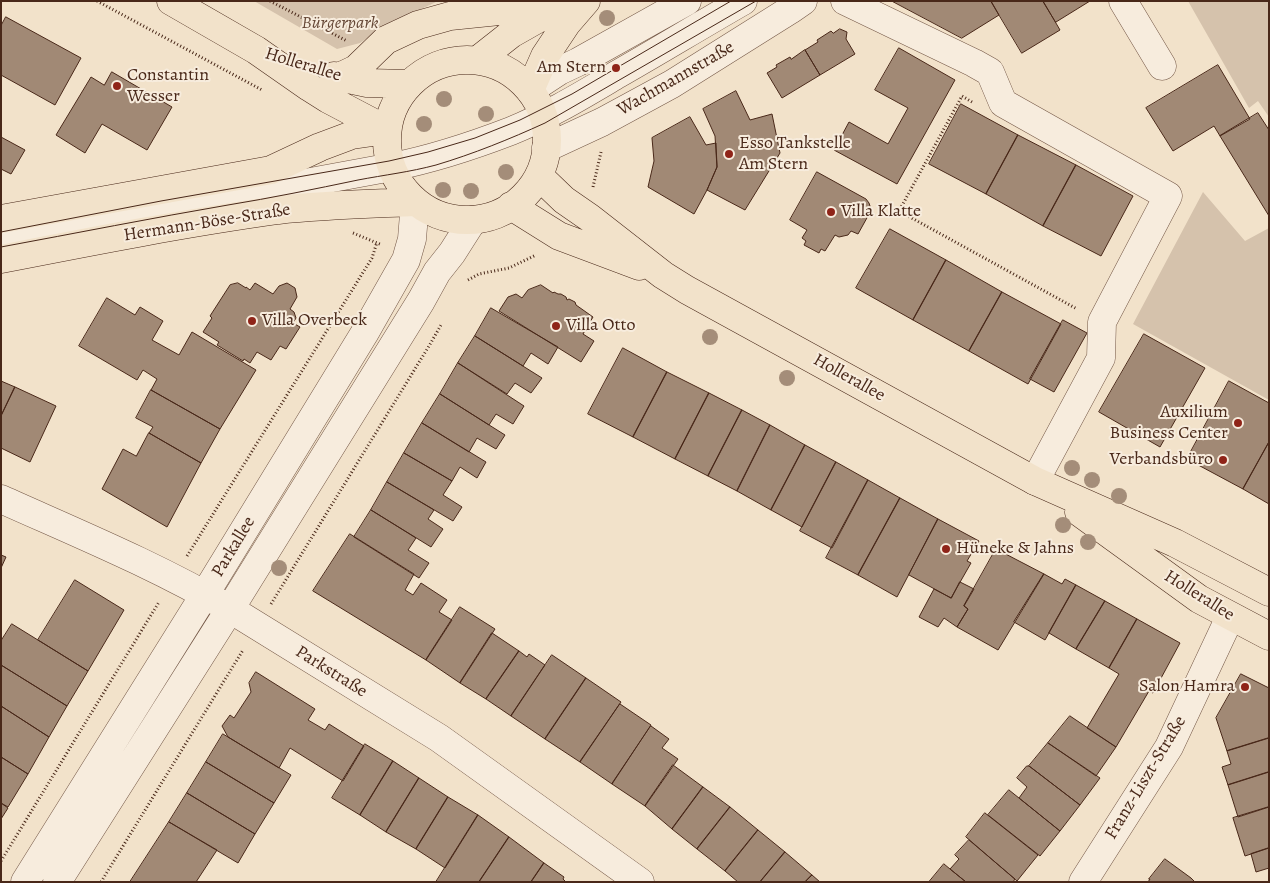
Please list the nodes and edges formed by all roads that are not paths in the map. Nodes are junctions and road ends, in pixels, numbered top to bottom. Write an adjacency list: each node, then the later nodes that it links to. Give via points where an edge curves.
1 (171, 1): 10 (main road, Hollerallee)
2 (526, 1): 13 (main road, via 499,11 450,16 418,25 386,40 356,69)
3 (558, 1): 11 (main road, via 548,13 512,34)
4 (586, 1): 15 (main road, via 545,56)
5 (687, 1): 15 (street)
6 (743, 1): 16 (street)
7 (802, 1): 18 (street, Wachmannstraße, via 672,84)
8 (845, 1): 31 (street, via 990,72 1004,103 1168,196 1102,322 1101,358)
9 (1123, 1): 12 (street)
10 (256, 50): 13 (main road, Hollerallee, via 320,74); 17 (main road, Hollerallee, via 328,99)
11 (478, 60): 14 (main road, via 454,61 434,67); 15 (main road, via 499,65)
12 (1162, 66)
13 (339, 77): 14 (main road, Hollerallee)
14 (408, 84): 17 (main road, via 392,111)
15 (530, 90): 16 (main road)
16 (543, 116): 18 (main road); 20 (street, via 465,148)
17 (387, 130): 19 (main road, via 352,135); 20 (main road)
18 (546, 148): 21 (main road)
19 (301, 156): 22 (street); 26 (main road, via 270,170)
20 (392, 168): 22 (street); 23 (main road)
21 (539, 176): 24 (main road); 30 (main road, Hollerallee, via 564,200)
22 (275, 190): 25 (street); 28 (street)
23 (415, 202): 25 (main road, Hermann-Böse-Straße); 27 (main road, via 437,214); 34 (street, Parkallee, via 412,240 406,260)
24 (511, 206): 27 (main road); 30 (main road, Hollerallee, via 559,236)
25 (314, 207): 29 (main road, Hermann-Böse-Straße, via 165,227)
26 (1, 219)
27 (473, 220): 35 (street, Parkallee, via 437,272)
28 (1, 239)
29 (1, 259)
30 (664, 275): 31 (main road, Hollerallee)
31 (1035, 480): 33 (main road, Hollerallee, via 1176,543); 36 (main road, Hollerallee, via 1199,600)
32 (1, 499): 34 (street, Parkstraße)
33 (1269, 592)
34 (205, 594): 35 (street, Parkstraße); 38 (street, Parkallee)
35 (230, 609): 39 (street, Parkallee); 40 (street, Parkstraße, via 439,738)
36 (1230, 617): 37 (main road, Hollerallee); 41 (street, Franz-Liszt-Straße, via 1169,747)
37 (1269, 636)
38 (25, 882)
39 (57, 882)
40 (640, 882)
41 (1083, 882)

